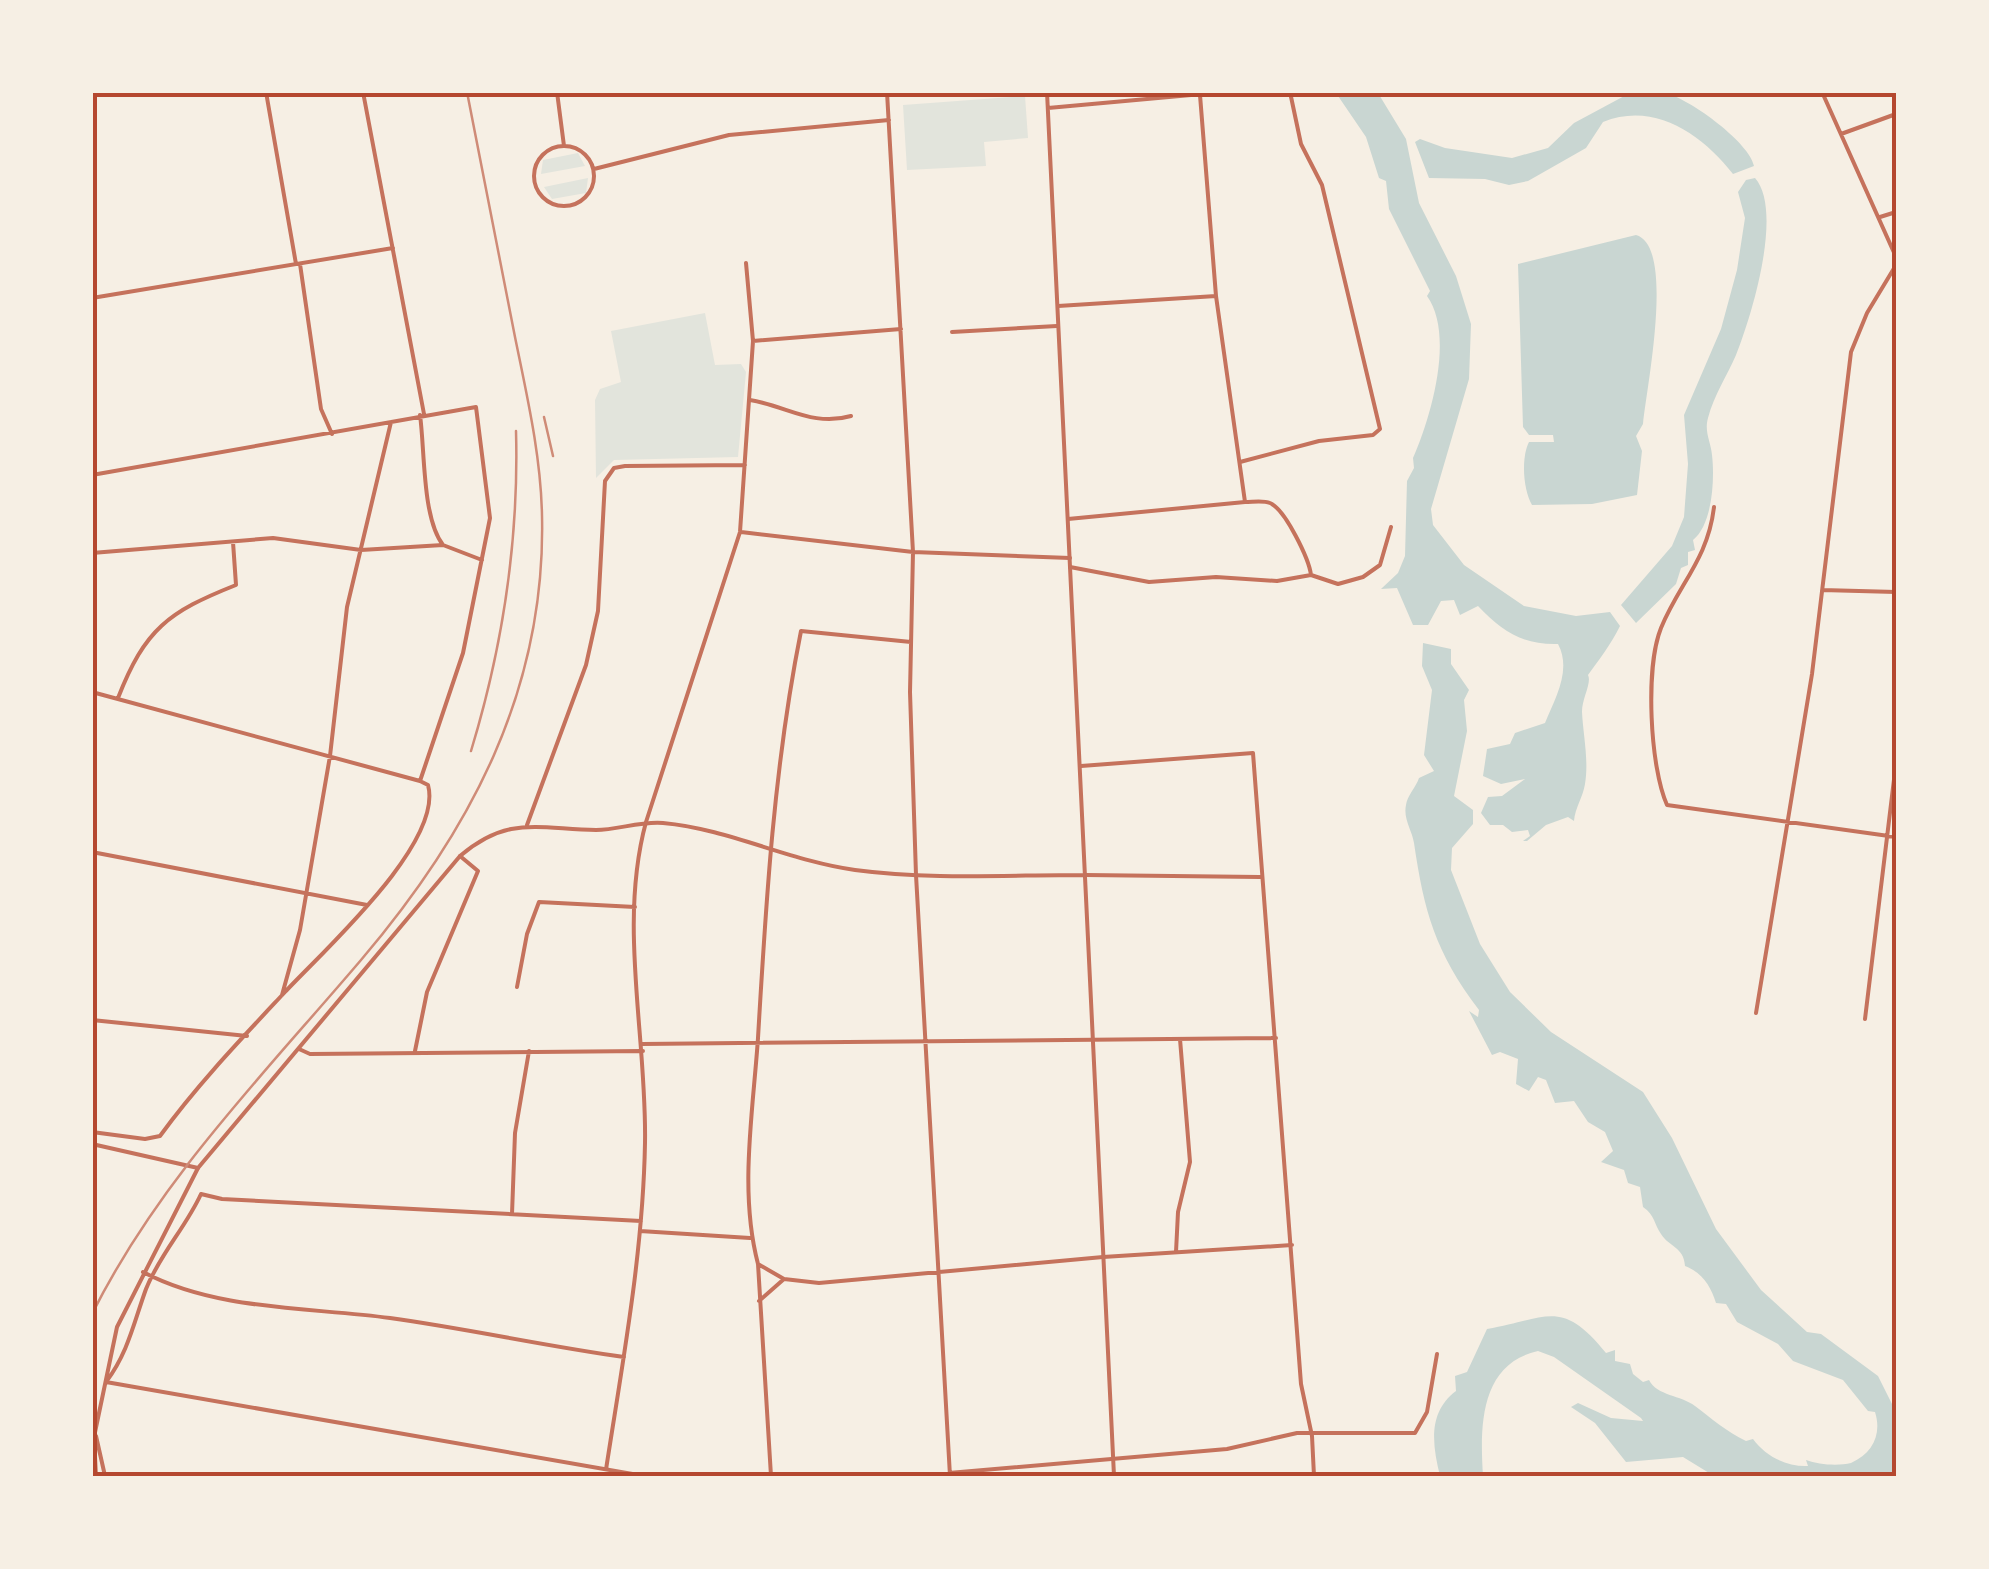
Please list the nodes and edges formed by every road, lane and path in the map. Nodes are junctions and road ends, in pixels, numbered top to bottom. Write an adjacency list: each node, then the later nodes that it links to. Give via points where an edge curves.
1 (266, 92): 21 (street)
2 (363, 92): 18 (street)
3 (557, 92): 14 (street)
4 (887, 92): 12 (street)
5 (1047, 92): 10 (street)
6 (1224, 92): 9 (street)
7 (1290, 92): 35 (street, via 1298,136 1322,185 1380,429)
8 (1822, 92): 13 (street)
9 (1200, 95): 10 (street); 23 (street)
10 (1048, 108): 25 (street)
11 (1896, 114): 13 (street)
12 (889, 120): 15 (street, via 728,136); 27 (street)
13 (1841, 134): 17 (street)
14 (564, 146): 15 (street, via 580,150); 15 (street, via 544,153 534,171 547,202 568,207 582,201 594,184)
15 (594, 169)
16 (1896, 212): 17 (street)
17 (1880, 216): 19 (street)
18 (393, 248): 21 (street); 31 (street)
19 (1896, 257)
20 (746, 262): 29 (street)
21 (298, 264): 24 (street); 34 (street, via 321,409)
22 (1896, 265): 52 (street, via 1851,352)
23 (1216, 296): 25 (street); 35 (street)
24 (92, 298)
25 (1058, 306): 26 (street)
26 (1058, 326): 28 (street); 40 (street)
27 (901, 328): 29 (street); 47 (street)
28 (952, 332)
29 (753, 341): 30 (street)
30 (749, 400): 32 (street, via 811,420); 36 (street)
31 (422, 415): 33 (street); 44 (street, via 426,480); 49 (street, via 476,407 490,505)
32 (851, 416)
33 (391, 422): 34 (street); 45 (street)
34 (332, 434): 37 (street)
35 (1238, 463): 38 (street)
36 (745, 465): 42 (street); 63 (street, via 624,466 605,482 598,611 586,665)
37 (92, 476)
38 (1245, 502): 40 (street); 51 (street, via 1276,507)
39 (1714, 508): 61 (street, via 1703,553 1661,628 1650,669 1664,799 1678,808)
40 (1068, 519): 48 (street)
41 (1392, 527): 51 (street, via 1374,572 1338,584)
42 (740, 532): 47 (street); 62 (street)
43 (232, 541): 45 (street, via 290,539); 46 (street); 56 (street, via 236,585 157,626)
44 (442, 545): 45 (street); 49 (street)
45 (361, 550): 57 (street, via 347,607)
46 (92, 552)
47 (913, 552): 48 (street); 54 (street)
48 (1070, 558): 50 (street)
49 (482, 560): 60 (street, via 464,653)
50 (1070, 566): 51 (street, via 1148,582); 59 (street)
51 (1311, 575)
52 (1822, 590): 53 (street); 61 (street)
53 (1896, 592)
54 (910, 642): 66 (street, via 802,631 784,719); 69 (street)
55 (92, 692): 56 (street)
56 (118, 698): 57 (street)
57 (330, 756): 60 (street); 72 (street)
58 (1896, 763): 64 (street)
59 (1080, 766): 70 (street); 71 (street, via 1253,753)
60 (420, 780): 73 (street, via 432,800 407,855)
61 (1788, 820): 64 (street); 77 (street)
62 (646, 822): 63 (street, via 600,830); 66 (street, via 714,831); 74 (street)
63 (528, 825): 68 (street, via 493,833)
64 (1888, 836): 65 (street); 78 (street)
65 (1896, 837)
66 (770, 849): 69 (street, via 827,866); 86 (street)
67 (92, 852): 72 (street)
68 (460, 856): 87 (street); 88 (street, via 478,871 426,992)
69 (916, 875): 70 (street); 84 (street)
70 (1085, 875): 71 (street); 81 (street)
71 (1262, 876): 83 (street)
72 (304, 891): 73 (street); 76 (street)
73 (367, 905): 76 (street)
74 (636, 907): 75 (street, via 539,902); 85 (street)
75 (517, 988)
76 (282, 995): 80 (street)
77 (1756, 1013)
78 (1865, 1018)
79 (92, 1020): 80 (street)
80 (247, 1036): 91 (street, via 160,1136)
81 (1092, 1038): 82 (street); 84 (street); 100 (street)
82 (1180, 1038): 83 (street); 99 (street, via 1190,1162)
83 (1276, 1038): 98 (street)
84 (925, 1042): 86 (street); 103 (street)
85 (642, 1044): 86 (street); 90 (street)
86 (757, 1044): 97 (street)
87 (299, 1048): 88 (street, via 310,1054); 93 (street)
88 (416, 1051): 89 (street)
89 (529, 1051): 90 (street); 94 (street, via 515,1133)
90 (642, 1052): 95 (street)
91 (92, 1132)
92 (92, 1144): 93 (street)
93 (198, 1168): 102 (street)
94 (512, 1214): 95 (street); 104 (street, via 202,1194)
95 (641, 1221): 96 (street)
96 (640, 1231): 97 (street); 108 (street)
97 (751, 1238): 101 (street)
98 (1292, 1245): 99 (street); 111 (street, via 1301,1384)
99 (1176, 1252): 100 (street)
100 (1104, 1256): 103 (street); 112 (street)
101 (758, 1264): 105 (street); 106 (street)
102 (143, 1272): 104 (street); 109 (street, via 117,1327)
103 (938, 1274): 105 (street, via 819,1283); 114 (street)
104 (152, 1276): 108 (street, via 277,1308 386,1318); 109 (street, via 131,1338)
105 (784, 1279): 106 (street)
106 (759, 1301): 118 (street)
107 (1437, 1354): 111 (street, via 1432,1396 1415,1432)
108 (625, 1358): 113 (street)
109 (106, 1382): 110 (street); 113 (street)
110 (95, 1432): 115 (street); 116 (street)
111 (1312, 1436): 112 (street); 121 (street)
112 (1113, 1457): 114 (street); 120 (street)
113 (605, 1474): 117 (street)
114 (950, 1474): 119 (street)
115 (96, 1476)
116 (104, 1476)
117 (644, 1476)
118 (770, 1476)
119 (914, 1476)
120 (1114, 1476)
121 (1314, 1476)

